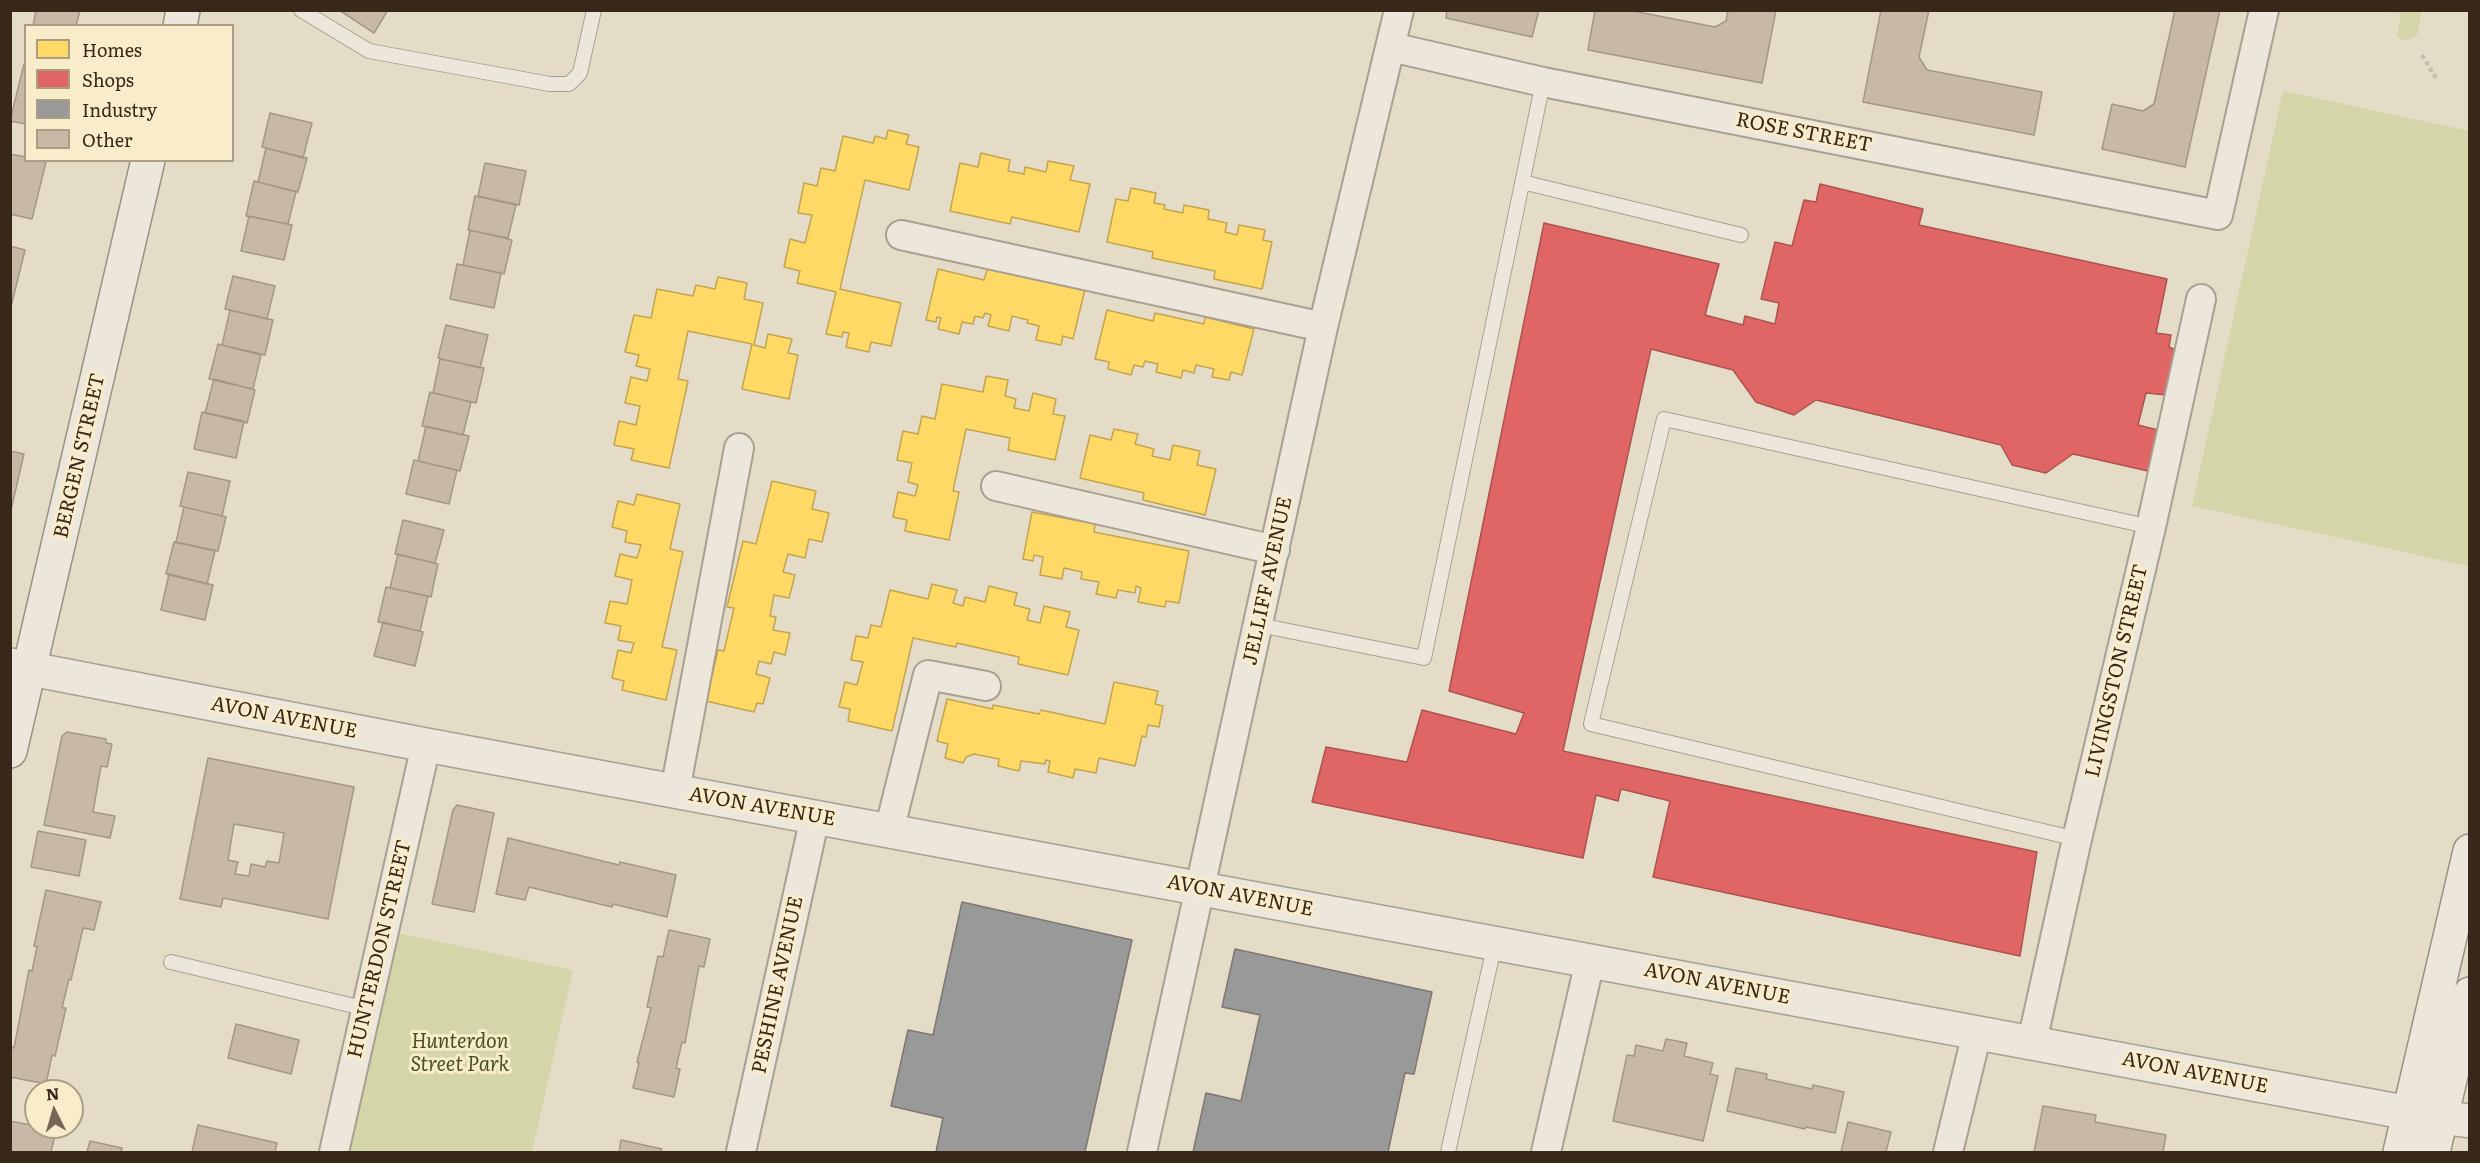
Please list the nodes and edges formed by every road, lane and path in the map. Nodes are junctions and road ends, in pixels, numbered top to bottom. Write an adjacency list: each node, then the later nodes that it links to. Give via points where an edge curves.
1 (301, 10): 2 (lane, via 369,51 550,84 569,84 580,73)
2 (594, 10)
3 (1399, 10): 5 (street, JELLIFF AVENUE)
4 (2264, 10): 8 (street, ROSE STREET, via 2218,215)
5 (1391, 47): 8 (street, ROSE STREET); 14 (street, JELLIFF AVENUE)
6 (2422, 55): 7 (path)
7 (2437, 80)
8 (1543, 82): 10 (lane)
9 (147, 162): 20 (street, BERGEN STREET)
10 (1522, 182): 12 (lane); 19 (lane, via 1424,658)
11 (901, 235): 14 (street)
12 (1741, 236)
13 (2201, 299): 17 (street, LIVINGSTON STREET)
14 (1323, 327): 18 (street, JELLIFF AVENUE)
15 (739, 448): 24 (street)
16 (996, 486): 18 (street)
17 (2151, 527): 27 (street, LIVINGSTON STREET); 27 (lane, via 1664,419 1658,441 1591,724)
18 (1275, 550): 19 (street, JELLIFF AVENUE)
19 (1259, 625): 29 (street, JELLIFF AVENUE)
20 (20, 667): 22 (street, AVON AVENUE); 23 (street, BERGEN STREET)
21 (986, 686): 26 (street, via 928,675)
22 (426, 745): 24 (street, AVON AVENUE); 34 (street, HUNTERDON STREET)
23 (10, 751)
24 (675, 791): 25 (street, AVON AVENUE)
25 (815, 817): 26 (street, AVON AVENUE); 39 (street, PESHINE AVENUE)
26 (889, 831): 29 (street, AVON AVENUE)
27 (2077, 838): 36 (street, LIVINGSTON STREET)
28 (2469, 851): 37 (street)
29 (1200, 888): 30 (street, AVON AVENUE); 40 (street, JELLIFF AVENUE)
30 (1495, 943): 31 (street, AVON AVENUE); 41 (lane)
31 (1590, 961): 35 (street, AVON AVENUE); 42 (street)
32 (171, 962): 34 (lane)
33 (2469, 994): 37 (street)
34 (367, 1009): 38 (street, HUNTERDON STREET)
35 (1977, 1033): 36 (street, AVON AVENUE); 43 (street)
36 (2032, 1042): 37 (street, AVON AVENUE)
37 (2440, 1117): 44 (street); 45 (street)
38 (334, 1152)
39 (741, 1152)
40 (1142, 1152)
41 (1448, 1152)
42 (1546, 1152)
43 (1948, 1152)
44 (2400, 1152)
45 (2433, 1152)

